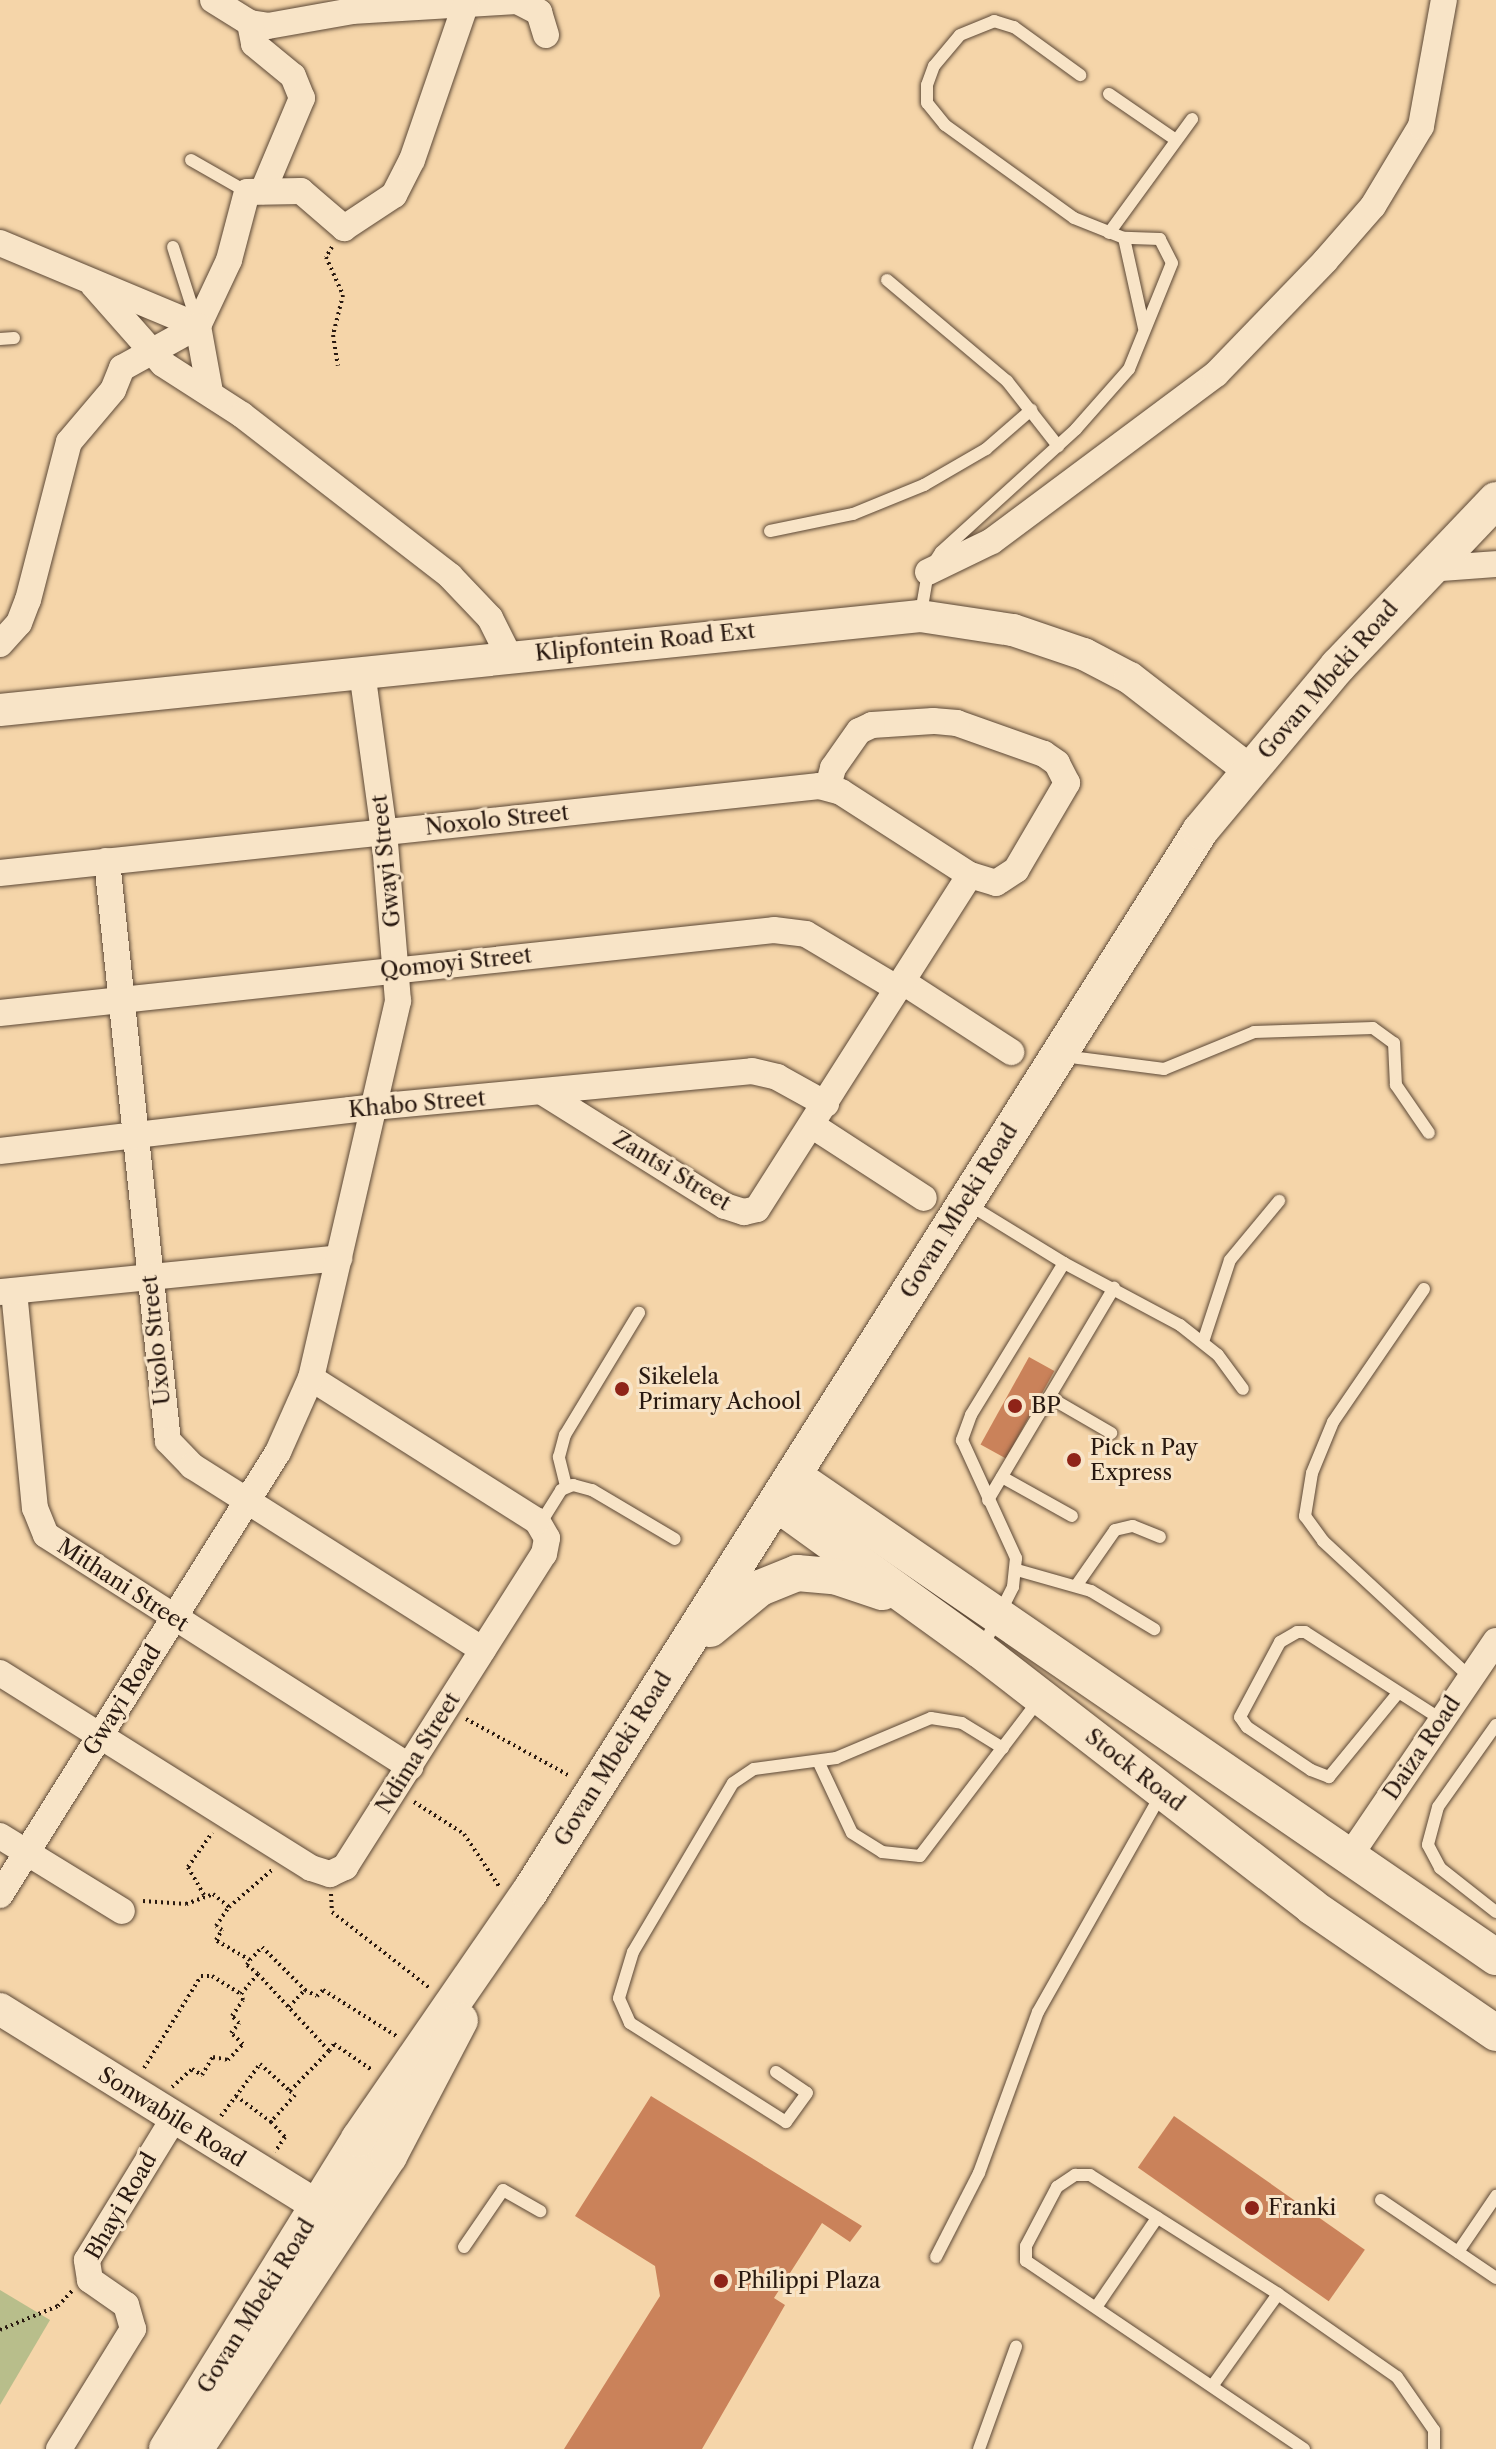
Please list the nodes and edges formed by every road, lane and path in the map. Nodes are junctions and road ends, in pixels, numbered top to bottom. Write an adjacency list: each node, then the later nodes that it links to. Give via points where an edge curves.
1 (213, 0): 4 (street)
2 (1444, 0): 32 (street, via 1421,126 1373,206 1325,261 1216,374 992,541)
3 (466, 2): 4 (street, via 352,11 290,25); 5 (street, via 527,3 539,12); 12 (street, via 403,182 382,208)
4 (250, 23): 11 (street, via 254,44 293,76 302,98)
5 (546, 35)
6 (1080, 75): 13 (lane, via 1014,27 986,22 960,35 945,51 927,85 927,103 945,125 1074,218)
7 (1109, 94): 9 (lane)
8 (1192, 119): 9 (lane)
9 (1176, 140): 13 (lane)
10 (191, 160): 11 (lane)
11 (255, 191): 12 (street, via 301,191); 19 (street)
12 (344, 228): 24 (path, via 326,257 343,295 333,335)
13 (1109, 233): 14 (lane)
14 (1124, 238): 20 (lane); 20 (lane, via 1154,236 1171,256 1171,272)
15 (0, 243): 18 (street)
16 (173, 247): 19 (lane)
17 (887, 280): 26 (lane, via 974,350)
18 (89, 281): 19 (street); 23 (street)
19 (198, 326): 23 (street); 25 (street)
20 (1144, 328): 27 (lane, via 1137,356 1121,381)
21 (14, 338): 22 (lane)
22 (0, 339)
23 (150, 350): 25 (street); 34 (street, via 127,362 106,400 73,432 28,600 19,623)
24 (338, 366)
25 (210, 392): 35 (street, via 450,576 490,618)
26 (1031, 410): 27 (lane); 29 (lane, via 976,455 900,497 853,514)
27 (1058, 446): 32 (lane, via 949,543)
28 (1496, 500): 31 (main road, Govan Mbeki Road)
29 (770, 531)
30 (1496, 564): 31 (street)
31 (1427, 569): 38 (main road, Govan Mbeki Road)
32 (928, 572): 33 (lane)
33 (920, 616): 35 (street, Klipfontein Road Ext); 38 (street, Klipfontein Road Ext, via 1013,630 1084,654 1130,678)
34 (0, 644)
35 (509, 656): 36 (street, Klipfontein Road Ext)
36 (362, 672): 37 (street, Klipfontein Road Ext); 40 (street, Gwayi Street)
37 (0, 710)
38 (1249, 770): 49 (main road, Govan Mbeki Road, via 1200,831)
39 (828, 787): 40 (street, Noxolo Street); 43 (street); 43 (street, via 853,736 872,725 957,723 1057,763 1066,790 1016,870 996,883)
40 (384, 832): 41 (street, Noxolo Street); 44 (street, Gwayi Street)
41 (107, 861): 42 (street, Noxolo Street); 46 (street, Uxolo Street)
42 (0, 873)
43 (970, 875): 45 (street, Zantsi Street)
44 (397, 969): 45 (street, Qomoyi Street, via 794,931); 46 (street, Qomoyi Street); 51 (street, Gwayi Street, via 398,1001)
45 (900, 986): 48 (street); 52 (street, Zantsi Street)
46 (121, 1000): 47 (street, Qomoyi Street); 54 (street, Uxolo Street)
47 (0, 1013)
48 (1011, 1052)
49 (1056, 1055): 53 (lane, via 1164,1069 1254,1032 1373,1028 1394,1043 1396,1085); 58 (main road, Govan Mbeki Road)
50 (544, 1093): 51 (street, Khabo Street); 52 (street, Khabo Street, via 759,1071); 52 (street, Zantsi Street, via 725,1206 744,1212 765,1203)
51 (373, 1107): 54 (street, Khabo Street); 59 (street, Gwayi Street)
52 (820, 1115): 56 (street)
53 (1429, 1133)
54 (135, 1137): 55 (street, Khabo Street); 61 (street, Uxolo Street)
55 (0, 1151)
56 (924, 1198)
57 (1279, 1201): 66 (lane, via 1230,1260)
58 (966, 1203): 60 (lane); 75 (main road, Govan Mbeki Road)
59 (339, 1258): 61 (street); 67 (street, Gwayi Street)
60 (1064, 1263): 62 (lane); 76 (lane, via 964,1430 964,1454)
61 (149, 1277): 64 (street); 77 (street, Uxolo Street, via 168,1441 181,1458)
62 (1114, 1288): 66 (lane); 69 (lane)
63 (1424, 1289): 93 (lane, via 1333,1422 1312,1473 1305,1516 1323,1541)
64 (7, 1292): 70 (street, Mithani Street)
65 (639, 1313): 74 (lane, via 565,1435 559,1457)
66 (1203, 1342): 68 (lane)
67 (311, 1378): 77 (street, Gwayi Road, via 293,1426); 79 (street)
68 (1243, 1389)
69 (1049, 1397): 72 (lane); 73 (lane)
70 (25, 1417): 71 (street); 85 (street, Mithani Street, via 35,1508 46,1535)
71 (0, 1426)
72 (1111, 1433)
73 (1002, 1477): 76 (lane); 78 (lane)
74 (566, 1486): 79 (lane); 81 (lane, via 592,1490)
75 (785, 1490): 84 (main road, Stock Road); 86 (main road, Stock Road); 91 (main road, Govan Mbeki Road)
76 (988, 1500): 82 (lane, via 1013,1549)
77 (247, 1502): 85 (street, Gwayi Road); 89 (street, Uxolo Street)
78 (1072, 1516)
79 (540, 1524): 89 (street, Ndima Street, via 547,1538 544,1554)
80 (1160, 1537): 83 (lane, via 1133,1526 1115,1530)
81 (675, 1539)
82 (1017, 1570): 83 (lane); 86 (lane)
83 (1076, 1586): 87 (lane, via 1106,1597)
84 (928, 1611): 90 (main road, Stock Road); 91 (main road, via 852,1581 797,1573 760,1588)
85 (174, 1618): 99 (street, Gwayi Road); 102 (street, Mithani Street)
86 (999, 1619): 90 (lane); 110 (main road, Stock Road)
87 (1154, 1629)
88 (1496, 1641): 93 (street, Daiza Road)
89 (483, 1650): 96 (street, Ndima Street)
90 (980, 1650): 95 (main road, Stock Road)
91 (678, 1656): 104 (main road, Govan Mbeki Road)
92 (0, 1673): 99 (street)
93 (1471, 1678): 97 (street, Daiza Road)
94 (1398, 1693): 94 (lane, via 1297,1632 1280,1642 1240,1717 1247,1727 1329,1777); 97 (lane)
95 (1041, 1697): 100 (lane); 105 (main road, Stock Road)
96 (447, 1708): 102 (street, Ndima Street); 104 (path)
97 (1442, 1720): 110 (street, Daiza Road)
98 (1496, 1725): 117 (lane, via 1438,1807 1428,1845 1440,1868)
99 (101, 1734): 106 (street); 109 (street, Gwayi Road)
100 (1003, 1748): 101 (lane, via 962,1723 931,1718); 101 (lane, via 933,1844 911,1858 882,1852 852,1833)
101 (819, 1763): 130 (lane, via 740,1775 620,1983 623,2016 630,2023 786,2122 807,2093)
102 (410, 1767): 103 (street, Ndima Street)
103 (395, 1790): 111 (street, Ndima Street, via 350,1861); 114 (path, via 464,1834 479,1864)
104 (592, 1792): 114 (main road, Govan Mbeki Road)
105 (1162, 1792): 127 (main road, Stock Road, via 1312,1907); 146 (lane, via 1038,2012 979,2173)
106 (225, 1813): 108 (street); 113 (path, via 188,1867)
107 (0, 1836): 109 (street)
108 (285, 1852): 111 (street); 115 (path, via 254,1890)
109 (27, 1853): 112 (street, Gwayi Road); 116 (street)
110 (1349, 1857): 118 (main road, Stock Road)
111 (330, 1874): 124 (path, via 332,1912)
112 (0, 1895)
113 (204, 1895): 115 (path, via 213,1894); 116 (path, via 186,1904 135,1901)
114 (520, 1906): 120 (main road, Govan Mbeki Road)
115 (229, 1907): 119 (path, via 216,1926 222,1930 216,1940)
116 (122, 1911)
117 (1496, 1912)
118 (1496, 1957)
119 (250, 1960): 121 (path, via 247,1965); 122 (path, via 262,1947)
120 (481, 1966): 124 (main road, Govan Mbeki Road); 142 (main road, Govan Mbeki Road, via 442,2062)
121 (258, 1974): 123 (path); 125 (path)
122 (305, 1990): 125 (path); 129 (path, via 317,1996 323,1990)
123 (241, 1994): 132 (path, via 212,1976 201,1976); 135 (path, via 243,2000 232,2016 239,2023 231,2033 243,2044 228,2060 213,2057 202,2075 192,2069)
124 (451, 2006): 129 (main road, Govan Mbeki Road)
125 (289, 2007): 128 (path)
126 (0, 2009): 132 (street, Sonwabile Road)
127 (1496, 2033)
128 (329, 2051): 131 (path, via 334,2044); 133 (path)
129 (419, 2051): 131 (main road, Govan Mbeki Road)
130 (776, 2072)
131 (397, 2085): 142 (main road, Govan Mbeki Road)
132 (129, 2089): 135 (street, Sonwabile Road)
133 (290, 2091): 134 (path, via 260,2064); 136 (path, via 295,2095)
134 (236, 2096): 136 (path); 137 (path)
135 (166, 2113): 137 (street, Sonwabile Road); 147 (street, Bhayi Road, via 89,2254)
136 (271, 2122): 138 (path, via 285,2137)
137 (206, 2138): 138 (street, Sonwabile Road)
138 (263, 2174): 142 (street, Sonwabile Road)
139 (1496, 2196): 145 (lane)
140 (1381, 2200): 145 (lane)
141 (540, 2211): 144 (lane, via 508,2191 500,2192)
142 (332, 2215): 155 (main road, Govan Mbeki Road); 156 (main road, Govan Mbeki Road)
143 (1157, 2218): 149 (lane); 150 (lane); 150 (lane, via 1090,2175 1075,2175 1057,2187 1026,2246 1026,2261)
144 (464, 2247)
145 (1458, 2252): 148 (lane)
146 (936, 2257)
147 (87, 2274): 151 (path, via 58,2306); 154 (street, Bhayi Road, via 93,2285 130,2310 133,2329)
148 (1496, 2278)
149 (1278, 2294): 153 (lane); 159 (lane, via 1397,2377 1434,2430)
150 (1097, 2306): 153 (lane)
151 (0, 2330)
152 (1016, 2347): 157 (lane)
153 (1213, 2385): 158 (lane)
154 (59, 2449)
155 (167, 2449)
156 (195, 2449)
157 (979, 2449)
158 (1304, 2449)
159 (1434, 2449)

